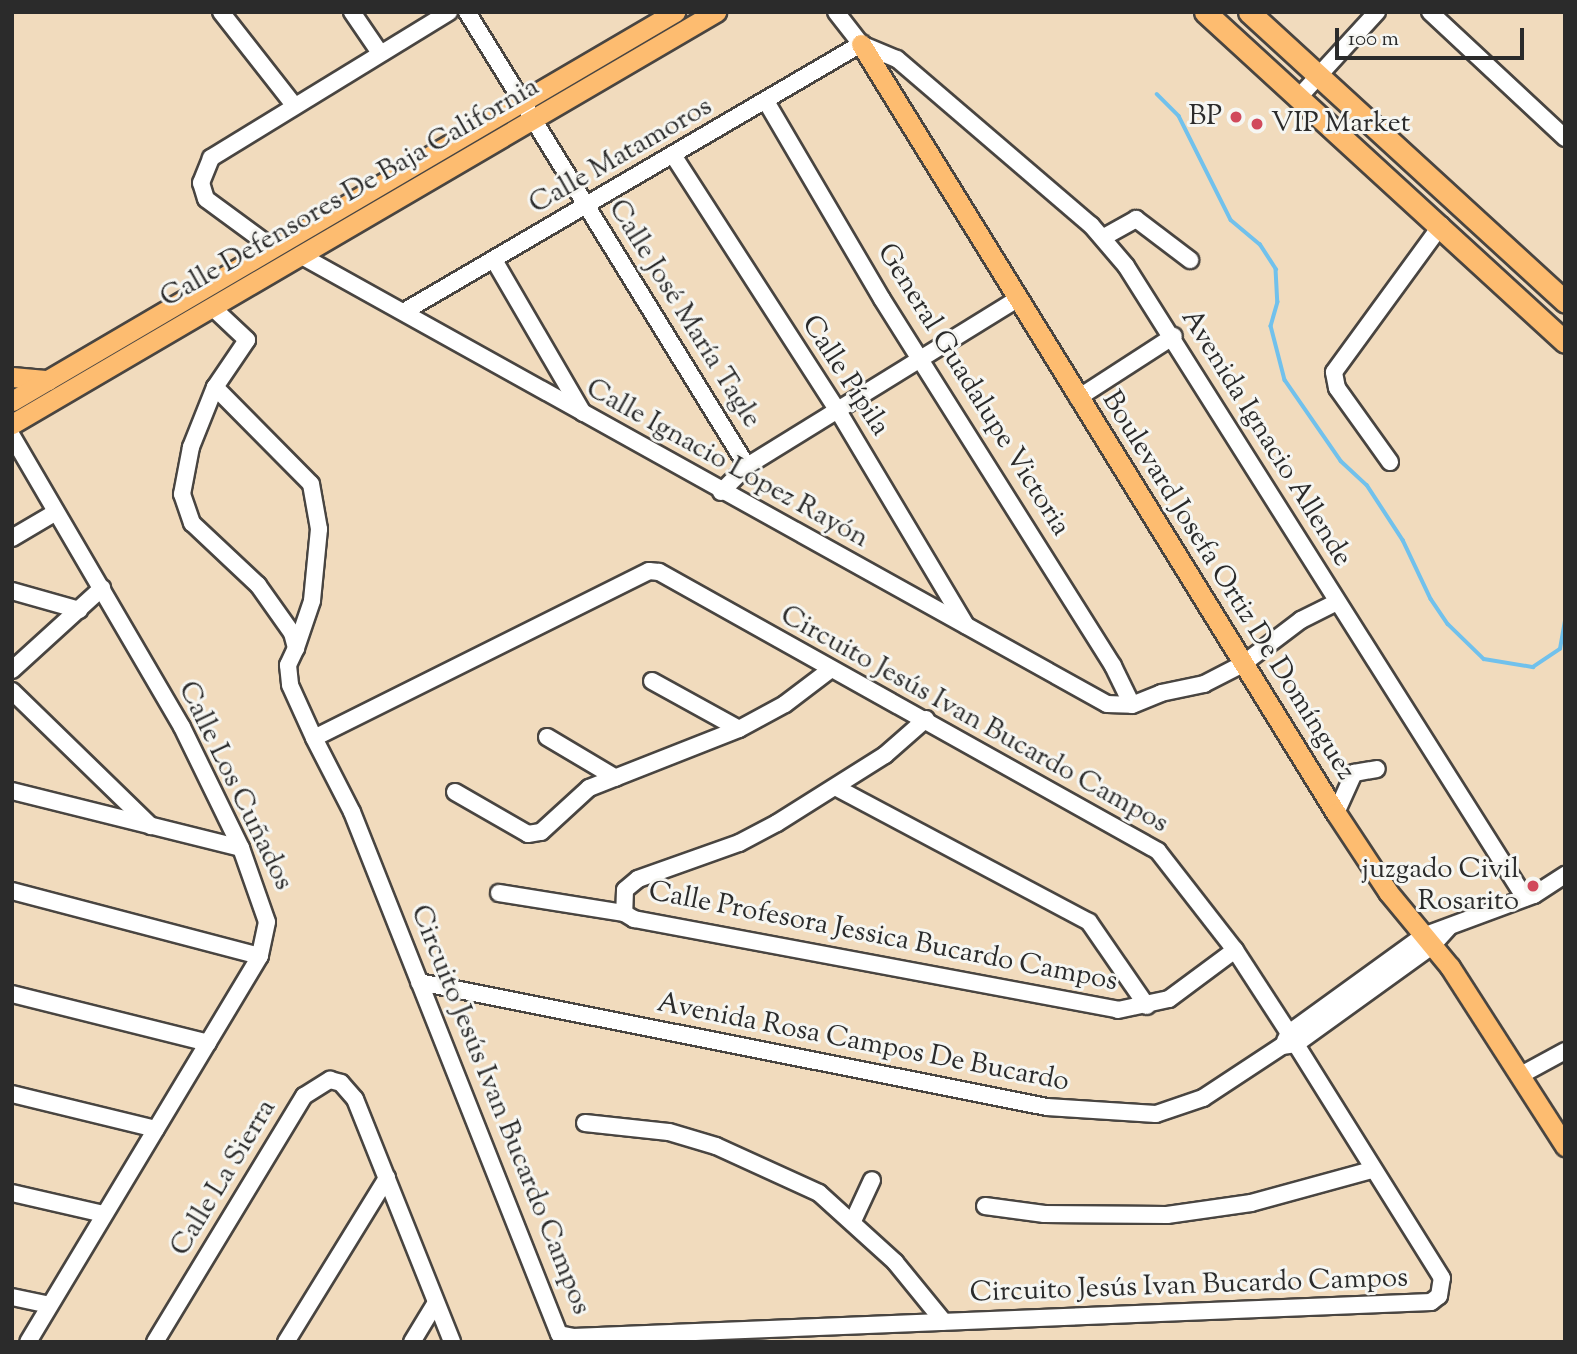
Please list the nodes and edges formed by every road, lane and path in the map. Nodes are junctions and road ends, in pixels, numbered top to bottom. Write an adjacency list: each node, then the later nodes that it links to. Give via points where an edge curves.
1 (221, 12): 20 (street)
2 (352, 12): 14 (street)
3 (449, 12): 14 (street)
4 (467, 12): 18 (street)
5 (675, 12): 13 (main road, Calle Defensores De Baja California)
6 (716, 12): 15 (main road, Calle Defensores De Baja California)
7 (836, 12): 12 (street, Avenida Ignacio Allende)
8 (1205, 12): 17 (highway)
9 (1249, 12): 16 (highway)
10 (1377, 12): 16 (street)
11 (1430, 12): 22 (street)
12 (861, 44): 19 (street, Calle Matamoros); 27 (street, Avenida Ignacio Allende, via 885,51 924,81); 32 (main road, Boulevard Josefa Ortiz De Domínguez)
13 (615, 47): 15 (street); 18 (main road, Calle Defensores De Baja California)
14 (380, 53): 20 (street)
15 (626, 64): 21 (main road, Calle Defensores De Baja California)
16 (1317, 74): 17 (street); 33 (highway)
17 (1300, 96): 25 (highway)
18 (521, 100): 21 (street); 26 (main road, Calle Defensores De Baja California)
19 (767, 103): 23 (street, Calle Matamoros); 38 (street, General Guadalupe Victoria)
20 (294, 105): 28 (street, via 222,148 202,177 206,199 214,209)
21 (533, 118): 24 (street, Calle José María Tagle); 29 (main road, Calle Defensores De Baja California)
22 (1565, 138)
23 (673, 155): 24 (street, Calle Matamoros); 44 (street, Calle Pípila)
24 (587, 206): 30 (street, Calle Matamoros); 49 (street, Calle José María Tagle)
25 (1441, 225): 37 (highway); 48 (street, via 1334,372 1337,388)
26 (289, 235): 28 (main road, Calle Defensores De Baja California); 29 (main road)
27 (1104, 237): 31 (street, via 1136,219); 36 (street, Avenida Ignacio Allende)
28 (270, 246): 40 (main road, Calle Defensores De Baja California)
29 (300, 255): 34 (main road, Calle Defensores De Baja California); 35 (street, Calle Ignacio López Rayón)
30 (494, 260): 35 (street, Calle Matamoros); 45 (street)
31 (1190, 260)
32 (1016, 300): 38 (street); 42 (main road, Boulevard Josefa Ortiz De Domínguez)
33 (1565, 302)
34 (212, 307): 41 (street, via 247,340); 46 (main road, Calle Defensores De Baja California)
35 (405, 311): 45 (street, Calle Ignacio López Rayón)
36 (1174, 336): 42 (street); 55 (street, Avenida Ignacio Allende)
37 (1565, 342)
38 (921, 358): 44 (street); 64 (street, General Guadalupe Victoria, via 1113,666)
39 (12, 377): 40 (main road)
40 (48, 380): 43 (main road, Calle Defensores De Baja California)
41 (215, 387): 58 (street, Circuito Jesús Ivan Bucardo Campos, via 312,484 319,529 312,601); 58 (street, via 191,447 182,494 192,523 258,585 285,621)
42 (1078, 398): 59 (main road, Boulevard Josefa Ortiz De Domínguez)
43 (12, 401)
44 (837, 409): 49 (street); 57 (street, Calle Pípila)
45 (584, 415): 50 (street, Calle Ignacio López Rayón)
46 (12, 424)
47 (12, 436): 51 (street, Calle Los Cuñados)
48 (1390, 462)
49 (747, 466): 50 (street)
50 (721, 492): 57 (street, Calle Ignacio López Rayón)
51 (56, 512): 52 (street); 53 (street, Calle Los Cuñados)
52 (12, 538)
53 (102, 588): 56 (street); 76 (street, Calle Los Cuñados, via 182,727)
54 (12, 591): 56 (street)
55 (1337, 602): 59 (street, via 1287,628); 80 (street, Avenida Ignacio Allende)
56 (79, 610): 60 (street)
57 (967, 627): 64 (street, Calle Ignacio López Rayón, via 1094,699)
58 (296, 648): 67 (street, Circuito Jesús Ivan Bucardo Campos, via 287,674)
59 (1243, 664): 64 (street, via 1204,684 1160,693); 74 (main road, Boulevard Josefa Ortiz De Domínguez)
60 (12, 670)
61 (830, 670): 65 (street, Circuito Jesús Ivan Bucardo Campos); 66 (street, via 785,704); 67 (street, Circuito Jesús Ivan Bucardo Campos, via 654,571)
62 (652, 681): 66 (street)
63 (12, 691): 75 (street)
64 (1132, 705)
65 (926, 719): 71 (street, Calle Profesora Jessica Bucardo Campos); 83 (street, Circuito Jesús Ivan Bucardo Campos, via 1158,851)
66 (739, 729): 70 (street)
67 (314, 737): 85 (street, Circuito Jesús Ivan Bucardo Campos, via 352,812)
68 (547, 737): 70 (street)
69 (1377, 769): 74 (street, via 1354,773)
70 (616, 778): 73 (street, via 579,795 535,834)
71 (837, 788): 81 (street, Calle Profesora Jessica Bucardo Campos, via 739,843 638,879 625,890); 87 (street, via 1089,922)
72 (12, 791): 75 (street)
73 (455, 792)
74 (1336, 813): 82 (main road, Boulevard Josefa Ortiz De Domínguez)
75 (151, 827): 76 (street)
76 (242, 848): 84 (street, Calle Los Cuñados, via 266,909 266,937)
77 (1565, 875): 80 (street)
78 (12, 891): 84 (street)
79 (499, 893): 81 (street)
80 (1525, 898): 82 (street, Avenida Rosa Campos De Bucardo, via 1449,927)
81 (624, 913): 87 (street, Calle Profesora Jessica Bucardo Campos, via 634,919 1094,1007)
82 (1427, 941): 88 (street, Avenida Rosa Campos De Bucardo); 91 (main road, Boulevard Josefa Ortiz De Domínguez)
83 (1235, 950): 87 (street, Calle Profesora Jessica Bucardo Campos, via 1169,999); 88 (street, Circuito Jesús Ivan Bucardo Campos)
84 (260, 956): 89 (street, Calle Los Cuñados)
85 (419, 982): 88 (street, Avenida Rosa Campos De Bucardo, via 1047,1107 1126,1115 1181,1108 1221,1089); 106 (street, Circuito Jesús Ivan Bucardo Campos, via 559,1334)
86 (12, 993): 89 (street)
87 (1147, 1006)
88 (1289, 1041): 96 (street, Circuito Jesús Ivan Bucardo Campos)
89 (208, 1043): 94 (street, Calle Los Cuñados)
90 (1565, 1051): 91 (street)
91 (1521, 1075): 95 (main road, Boulevard Josefa Ortiz De Domínguez)
92 (12, 1094): 94 (street)
93 (585, 1123): 102 (street, via 669,1132 716,1146 819,1193)
94 (156, 1129): 101 (street, Calle Los Cuñados)
95 (1565, 1146)
96 (1372, 1170): 100 (street, via 1251,1203 1167,1215 1044,1214); 106 (street, Circuito Jesús Ivan Bucardo Campos, via 1442,1278 1439,1296 1432,1302)
97 (387, 1178): 104 (street); 108 (street, Calle La Sierra, via 350,1089 330,1080 303,1096); 109 (street)
98 (872, 1180): 102 (street)
99 (12, 1194): 101 (street)
100 (985, 1206)
101 (104, 1214): 105 (street, Calle Los Cuñados)
102 (853, 1221): 106 (street, via 895,1262)
103 (12, 1297): 105 (street)
104 (435, 1304): 110 (street); 111 (street)
105 (49, 1305): 107 (street, Calle Los Cuñados)
106 (944, 1322)
107 (27, 1342)
108 (155, 1342)
109 (286, 1342)
110 (412, 1342)
111 (452, 1342)

